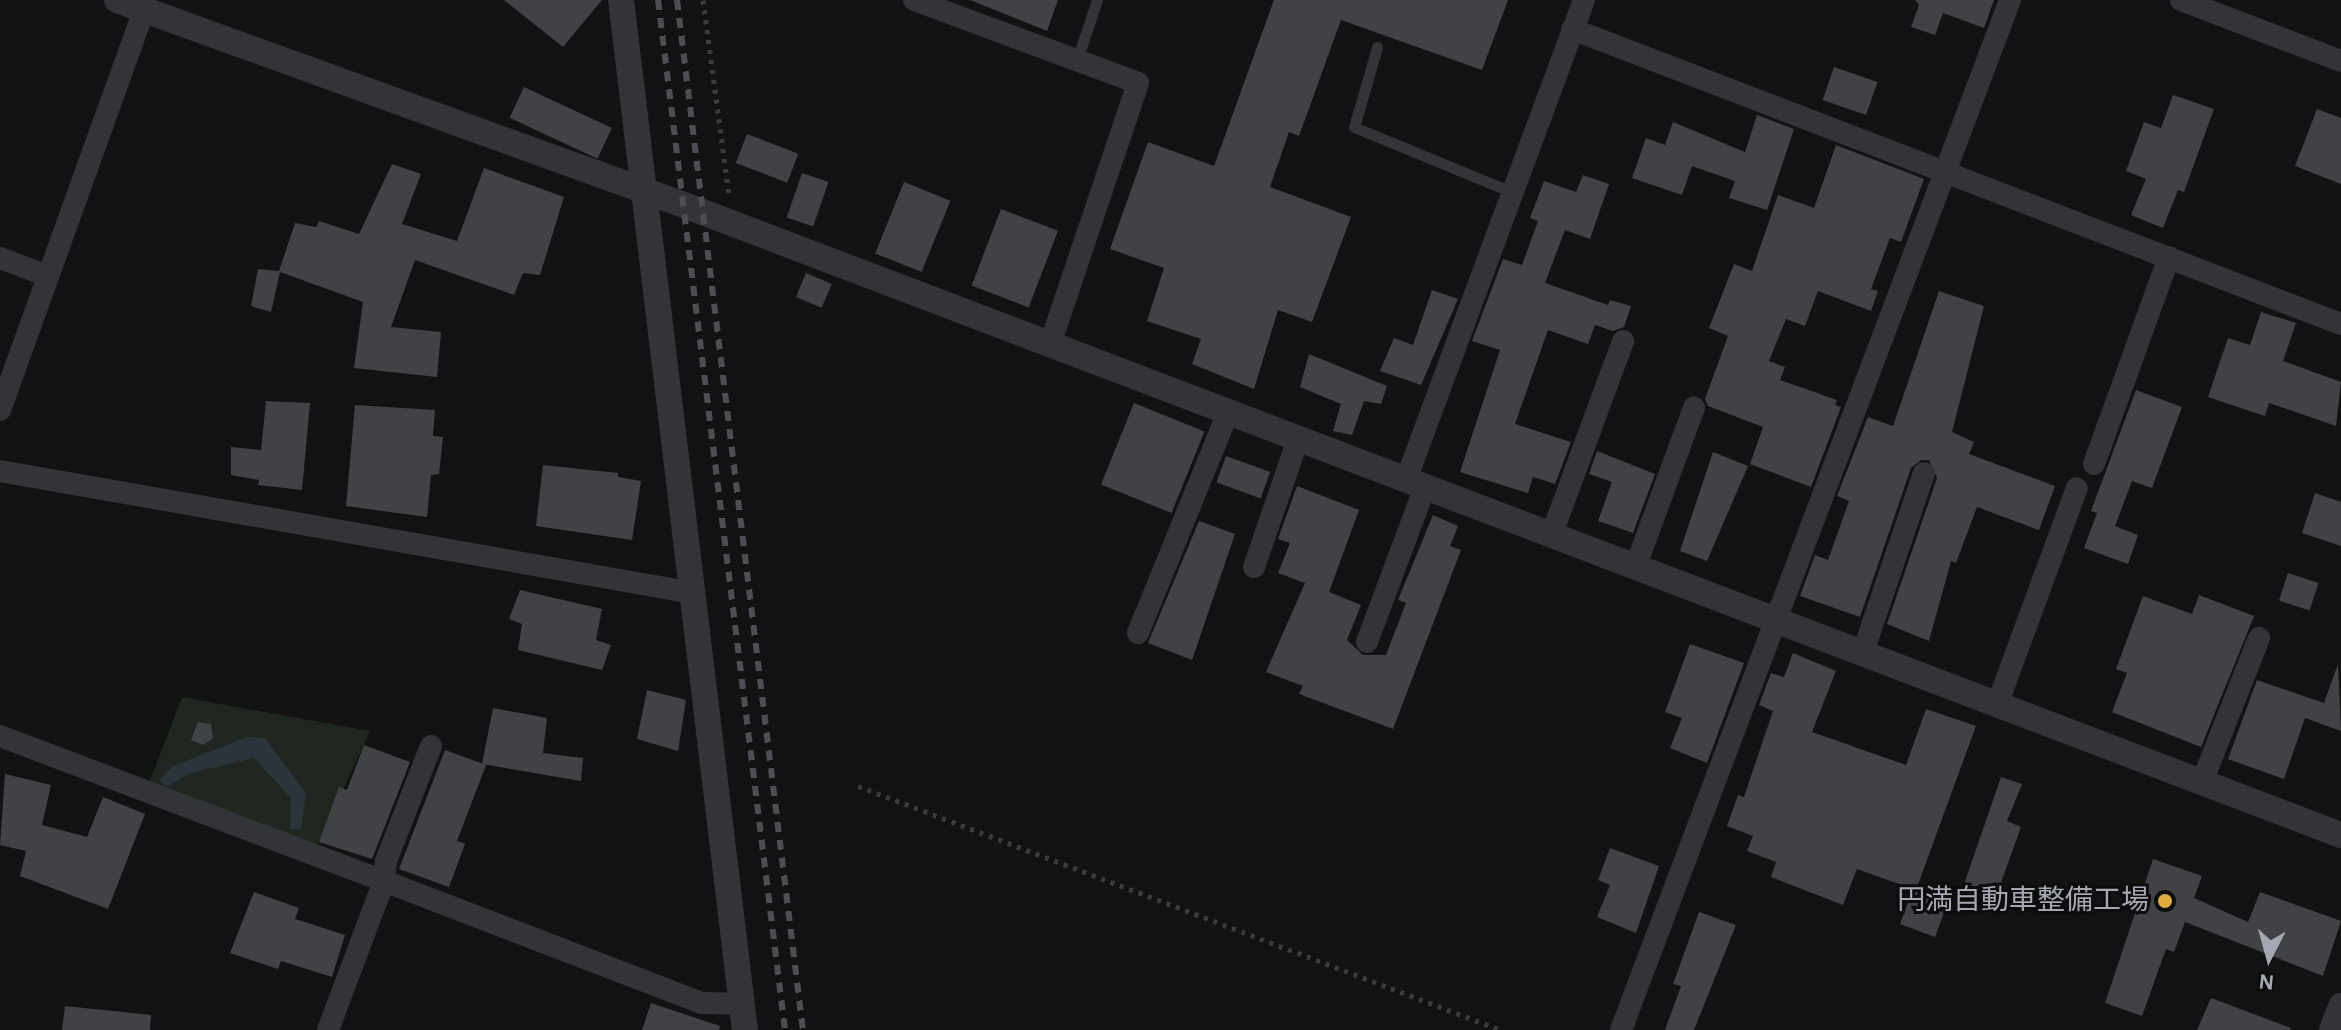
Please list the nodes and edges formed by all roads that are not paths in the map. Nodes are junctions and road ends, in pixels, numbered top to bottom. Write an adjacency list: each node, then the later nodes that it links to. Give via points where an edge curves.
1 (117, 0): 8 (street)
2 (621, 0): 15 (street)
3 (914, 0): 11 (street)
4 (1097, 0): 11 (lane)
5 (1584, 0): 9 (street)
6 (2010, 0): 13 (street)
7 (2181, 0): 12 (street)
8 (144, 10): 15 (street); 18 (street)
9 (1572, 29): 13 (street); 14 (street)
10 (1377, 47): 14 (lane, via 1354,127)
11 (1077, 60): 21 (street, via 1138,83)
12 (2341, 61)
13 (1947, 171): 16 (street); 35 (street)
14 (1509, 191): 29 (street)
15 (645, 194): 21 (street); 34 (street)
16 (2169, 257): 19 (street); 26 (street)
17 (0, 258): 18 (street)
18 (48, 276): 23 (street)
19 (2341, 324)
20 (1623, 341): 31 (street)
21 (1050, 345): 24 (street)
22 (1694, 408): 33 (street)
23 (0, 410)
24 (1228, 413): 25 (street); 36 (street)
25 (1298, 439): 29 (street); 32 (street)
26 (2094, 464)
27 (0, 471): 34 (street)
28 (1924, 473): 39 (street)
29 (1415, 483): 31 (street); 38 (street)
30 (2077, 488): 40 (street)
31 (1551, 536): 33 (street)
32 (1254, 567)
33 (1635, 568): 35 (street)
34 (694, 593): 47 (street)
35 (1778, 623): 39 (street); 49 (street)
36 (1138, 633)
37 (2259, 638): 43 (street)
38 (1367, 642)
39 (1862, 655): 40 (street)
40 (1997, 705): 43 (street)
41 (0, 736): 45 (street)
42 (431, 746): 45 (street, via 386,861)
43 (2202, 782): 44 (street)
44 (2341, 835)
45 (384, 881): 47 (street); 48 (street)
46 (2341, 1006): 50 (street)
47 (743, 1017)
48 (328, 1030)
49 (1621, 1030)
50 (2332, 1030)

